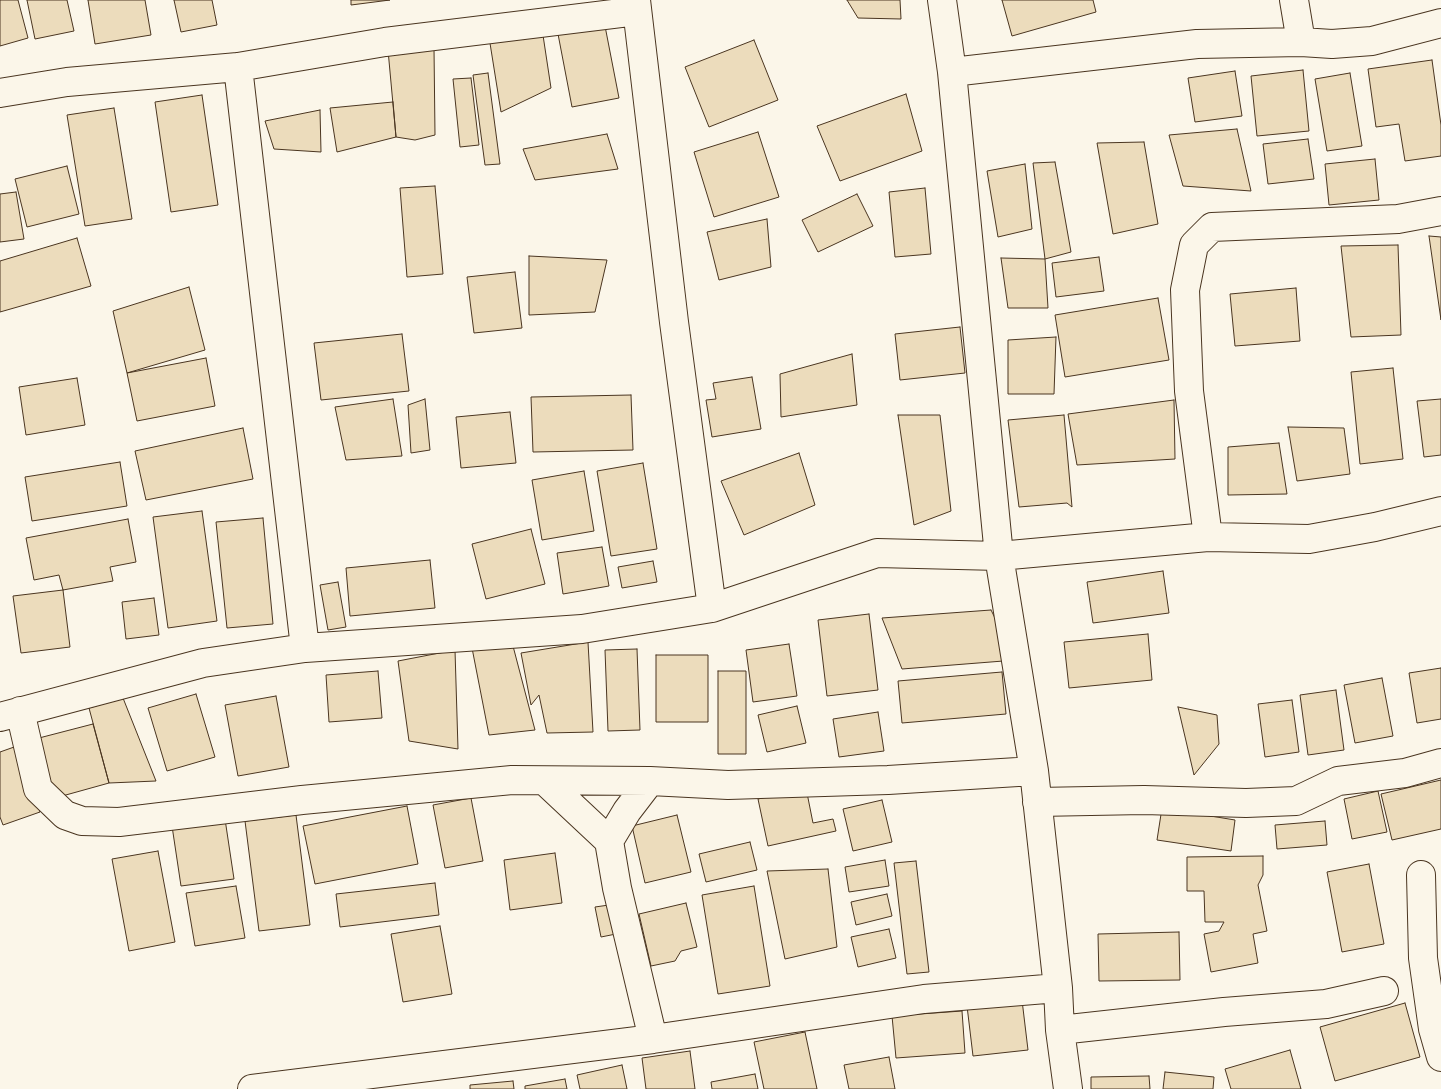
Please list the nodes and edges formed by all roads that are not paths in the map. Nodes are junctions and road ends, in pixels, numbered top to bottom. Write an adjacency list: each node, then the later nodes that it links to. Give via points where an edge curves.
1 (942, 0): 7 (street)
2 (1294, 0): 5 (street)
3 (636, 6): 6 (street); 13 (street)
4 (1441, 23): 5 (street, via 1372,41)
5 (1301, 42): 7 (street, via 1197,44)
6 (238, 67): 8 (street, via 67,82); 14 (street)
7 (952, 72): 12 (street)
8 (0, 92)
9 (1441, 212): 11 (street, via 1398,219 1212,227 1194,245 1185,290 1190,391)
10 (1441, 511): 11 (street, via 1309,540)
11 (1208, 537): 12 (street)
12 (999, 556): 13 (street, via 876,553); 17 (street)
13 (712, 608): 14 (street, via 582,628)
14 (305, 648): 15 (street, via 203,663)
15 (10, 714): 19 (street, via 38,788 65,815 82,820 119,822 512,780)
16 (1441, 763): 20 (street, via 1405,773 1338,781 1296,801)
17 (1034, 771): 18 (street, via 728,785); 20 (street)
18 (650, 781): 19 (street); 21 (street)
19 (545, 782): 21 (street)
20 (1037, 802): 23 (street)
21 (609, 842): 26 (street)
22 (1421, 875): 27 (street, via 1423,958 1433,1029)
23 (1058, 988): 25 (street); 26 (street, via 924,998)
24 (1384, 991): 25 (street, via 1326,1004)
25 (1060, 1030): 29 (street)
26 (653, 1039): 28 (street)
27 (1441, 1057)
28 (252, 1089)
29 (1068, 1089)

